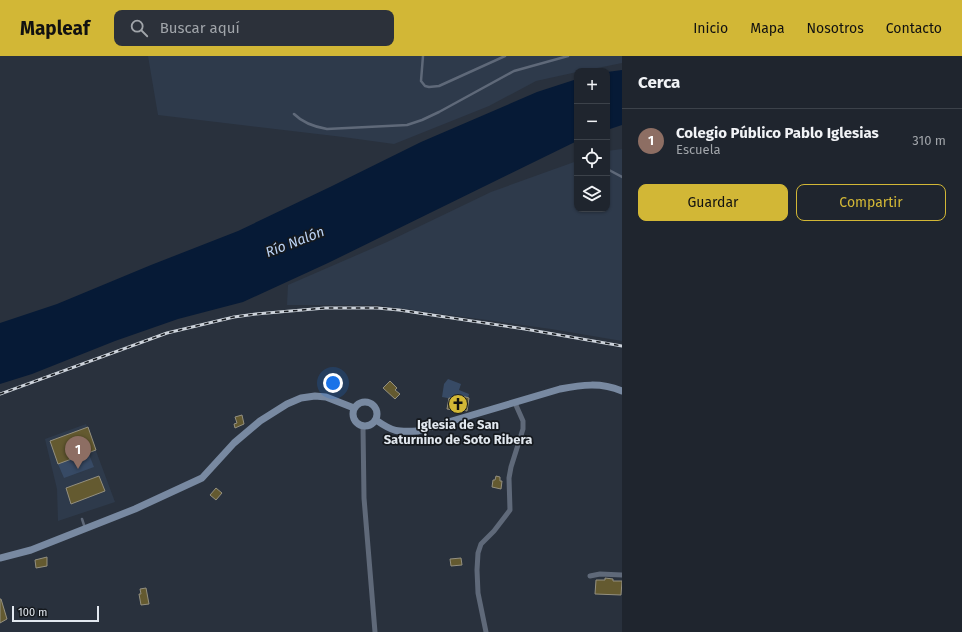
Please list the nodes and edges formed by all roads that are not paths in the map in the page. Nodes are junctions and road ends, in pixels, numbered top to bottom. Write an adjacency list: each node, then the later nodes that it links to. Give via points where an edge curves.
1 (423, 56): 2 (lane, via 421,81 429,87 439,86)
2 (505, 56)
3 (568, 56): 4 (lane, via 514,71 428,118 407,125 327,129 317,128)
4 (294, 114)
5 (610, 171): 6 (lane)
6 (622, 177)
7 (622, 391): 8 (street, via 584,384)
8 (515, 403): 10 (street, via 418,431 399,432); 18 (street, via 523,421 523,428 510,472 510,510 481,544 478,553 478,593)
9 (354, 408): 10 (street, via 363,402 372,404 377,411); 11 (street, via 353,419); 13 (street, via 326,397 315,396 287,404 260,421 202,478)
10 (376, 420): 11 (street, via 372,425)
11 (363, 427): 17 (street, via 364,498)
12 (82, 519): 13 (lane)
13 (86, 528): 14 (street, via 31,550)
14 (0, 558)
15 (622, 575): 16 (street)
16 (590, 576)
17 (375, 632)
18 (486, 632)

